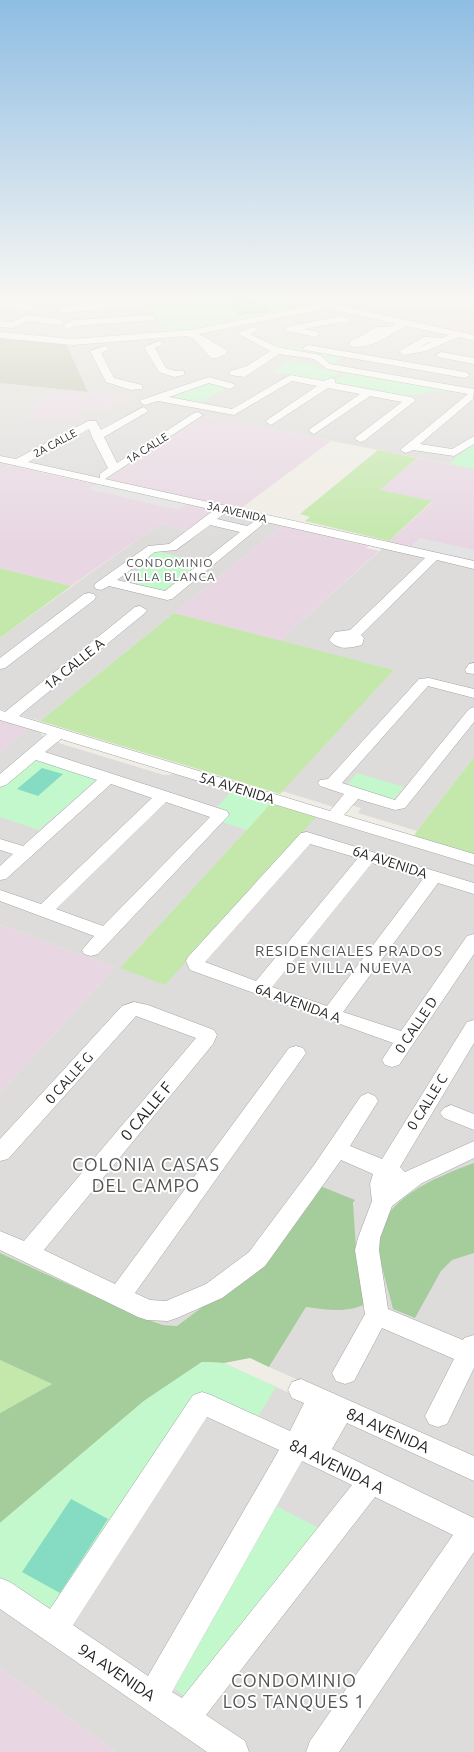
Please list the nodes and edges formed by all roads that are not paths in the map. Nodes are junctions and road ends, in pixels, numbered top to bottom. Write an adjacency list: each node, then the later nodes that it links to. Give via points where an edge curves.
1 (110, 380): 2 (street, via 131,387 139,386)
2 (125, 380)
3 (286, 380): 11 (street, via 236,412)
4 (300, 380): 7 (street)
5 (333, 380): 7 (street)
6 (391, 380): 10 (street)
7 (327, 384): 8 (street); 12 (street)
8 (369, 392): 13 (street); 15 (street, via 411,400)
9 (158, 398): 11 (street); 11 (street, 1A CALLE, via 211,381 230,386); 14 (street)
10 (470, 398): 16 (street, via 409,448 456,453)
11 (198, 410): 19 (street, 1A CALLE)
12 (271, 422)
13 (314, 431)
14 (97, 437): 18 (street, 2A CALLE, via 92,423); 19 (street)
15 (360, 439)
16 (474, 439)
17 (0, 459): 18 (street, 3A AVENIDA)
18 (18, 463): 20 (street, 3A AVENIDA)
19 (114, 469): 20 (street, 1A CALLE)
20 (96, 480): 21 (street, 3A AVENIDA)
21 (224, 509): 22 (street); 23 (street, 3A AVENIDA)
22 (208, 521): 22 (street, via 171,548 152,549 104,584 168,596 253,527)
23 (434, 556): 24 (street, 3A AVENIDA); 27 (street)
24 (474, 565)
25 (89, 597): 28 (street)
26 (140, 610): 31 (street, 1A CALLE A)
27 (353, 635)
28 (0, 665)
29 (474, 694): 36 (street, via 424,682 329,784)
30 (474, 712): 36 (street, via 400,805)
31 (4, 716): 32 (street, 5A AVENIDA)
32 (58, 734): 33 (street); 38 (street, 5A AVENIDA)
33 (34, 754): 34 (street); 35 (street)
34 (108, 778): 37 (street); 40 (street)
35 (0, 782)
36 (361, 793): 38 (street)
37 (164, 795): 47 (street); 48 (street, via 221,816)
38 (340, 819): 42 (street, 5A AVENIDA)
39 (0, 844): 40 (street)
40 (24, 852): 43 (street)
41 (369, 856): 44 (street, 6A AVENIDA); 51 (street, 6A AVENIDA, via 305,838); 52 (street)
42 (474, 860)
43 (0, 875)
44 (434, 876): 45 (street, 6A AVENIDA); 53 (street)
45 (474, 888)
46 (0, 895): 47 (street)
47 (44, 911): 48 (street)
48 (106, 934): 50 (street)
49 (474, 940): 56 (street, 0 CALLE D)
50 (91, 950)
51 (195, 961): 52 (street, 6A AVENIDA A, via 197,966)
52 (260, 989): 53 (street, 6A AVENIDA A)
53 (331, 1015): 56 (street, 6A AVENIDA A)
54 (474, 1027): 66 (street, 0 CALLE C)
55 (206, 1039): 64 (street, 0 CALLE G, via 207,1035 203,1033 141,1010 129,1011); 68 (street, 0 CALLE F)
56 (405, 1040): 58 (street, 0 CALLE D)
57 (296, 1053): 69 (street)
58 (392, 1060)
59 (368, 1101): 62 (street)
60 (451, 1113): 61 (street)
61 (474, 1122)
62 (336, 1149): 66 (street); 69 (street, via 257,1259 214,1291 168,1311 147,1310)
63 (474, 1149): 65 (street)
64 (0, 1153)
65 (409, 1180): 66 (street); 66 (street, via 391,1192)
66 (383, 1183): 70 (street, 0 CALLE C, via 367,1250)
67 (0, 1240): 68 (street)
68 (28, 1253): 69 (street)
69 (120, 1296)
70 (377, 1315): 71 (street); 72 (street)
71 (471, 1349): 73 (street)
72 (345, 1373)
73 (438, 1416)
74 (305, 1450): 75 (street, 8A AVENIDA, via 321,1399); 76 (street, 8A AVENIDA A); 79 (street, 8A AVENIDA A, via 204,1403 200,1404); 80 (street)
75 (474, 1469)
76 (371, 1482): 77 (street, 8A AVENIDA A); 81 (street)
77 (473, 1532): 83 (street)
78 (0, 1592): 79 (street, 9A AVENIDA)
79 (54, 1629): 80 (street, 9A AVENIDA)
80 (153, 1696): 81 (street, 9A AVENIDA)
81 (185, 1718): 82 (street, 9A AVENIDA)
82 (234, 1752)
83 (321, 1752)

